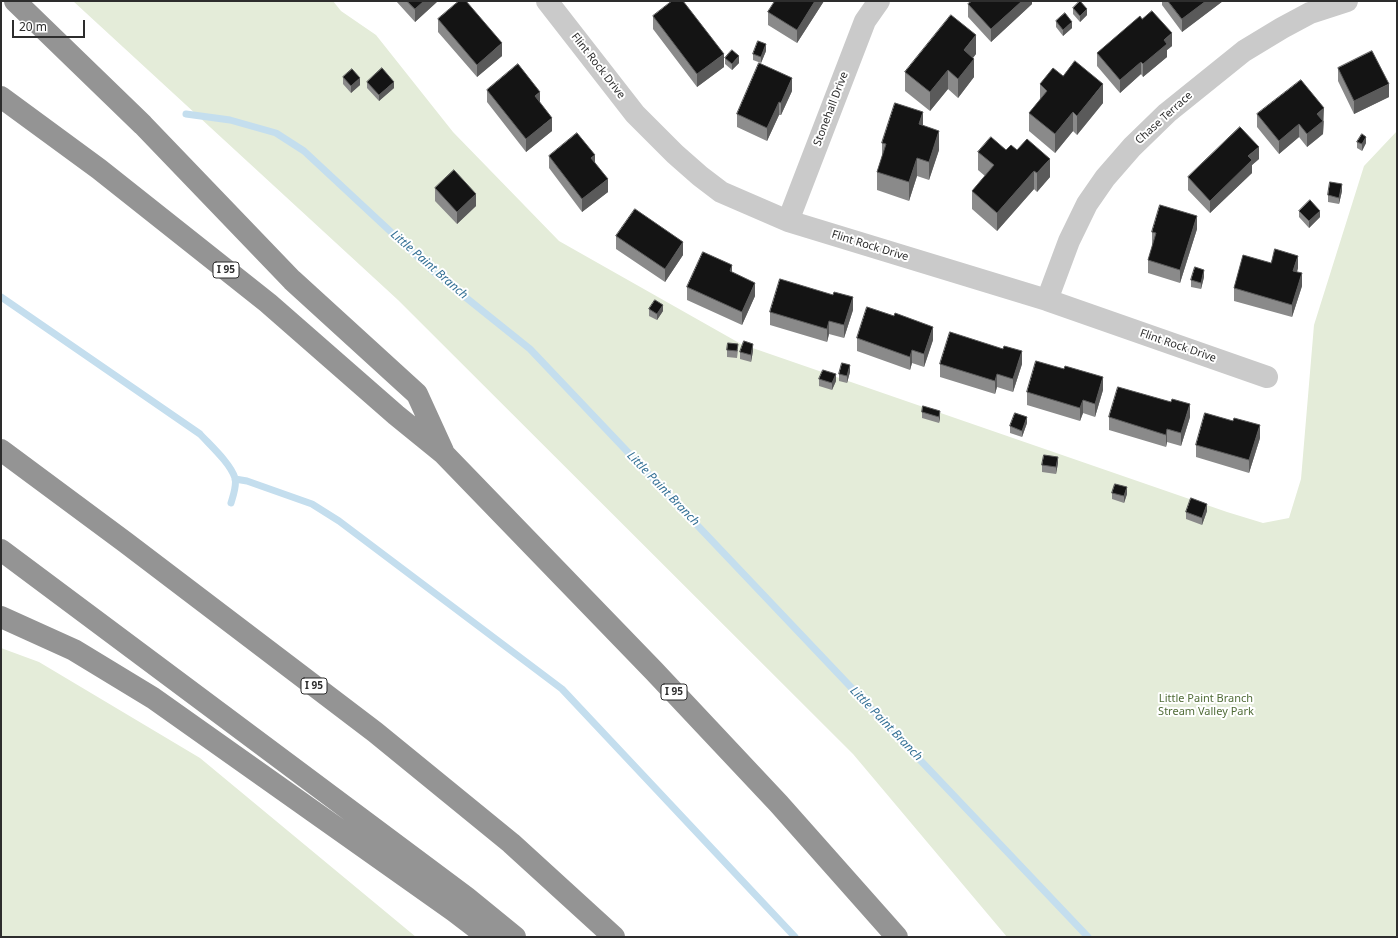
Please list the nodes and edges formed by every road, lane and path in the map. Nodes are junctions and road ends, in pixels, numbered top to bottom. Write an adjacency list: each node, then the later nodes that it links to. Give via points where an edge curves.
1 (15, 1): 10 (highway, via 143,126 292,280 417,394)
2 (547, 1): 6 (street, Flint Rock Drive, via 635,114 675,154 721,192)
3 (879, 1): 6 (street, Stonehall Drive, via 865,21)
4 (1347, 1): 7 (street, Chase Terrace, via 1310,13 1244,51 1167,113 1142,137 1105,178 1087,204 1069,241)
5 (1, 96): 10 (highway, I 95, via 99,169 268,303)
6 (788, 221): 7 (street, Flint Rock Drive)
7 (1047, 300): 8 (street, Flint Rock Drive)
8 (1267, 377)
9 (1, 450): 15 (highway, I 95, via 375,732 511,843)
10 (444, 454): 16 (highway, I 95, via 779,804)
11 (1, 550): 14 (highway, via 466,897)
12 (1, 617): 13 (highway, via 74,650 153,698 448,906)
13 (488, 937)
14 (515, 937)
15 (614, 937)
16 (897, 937)

